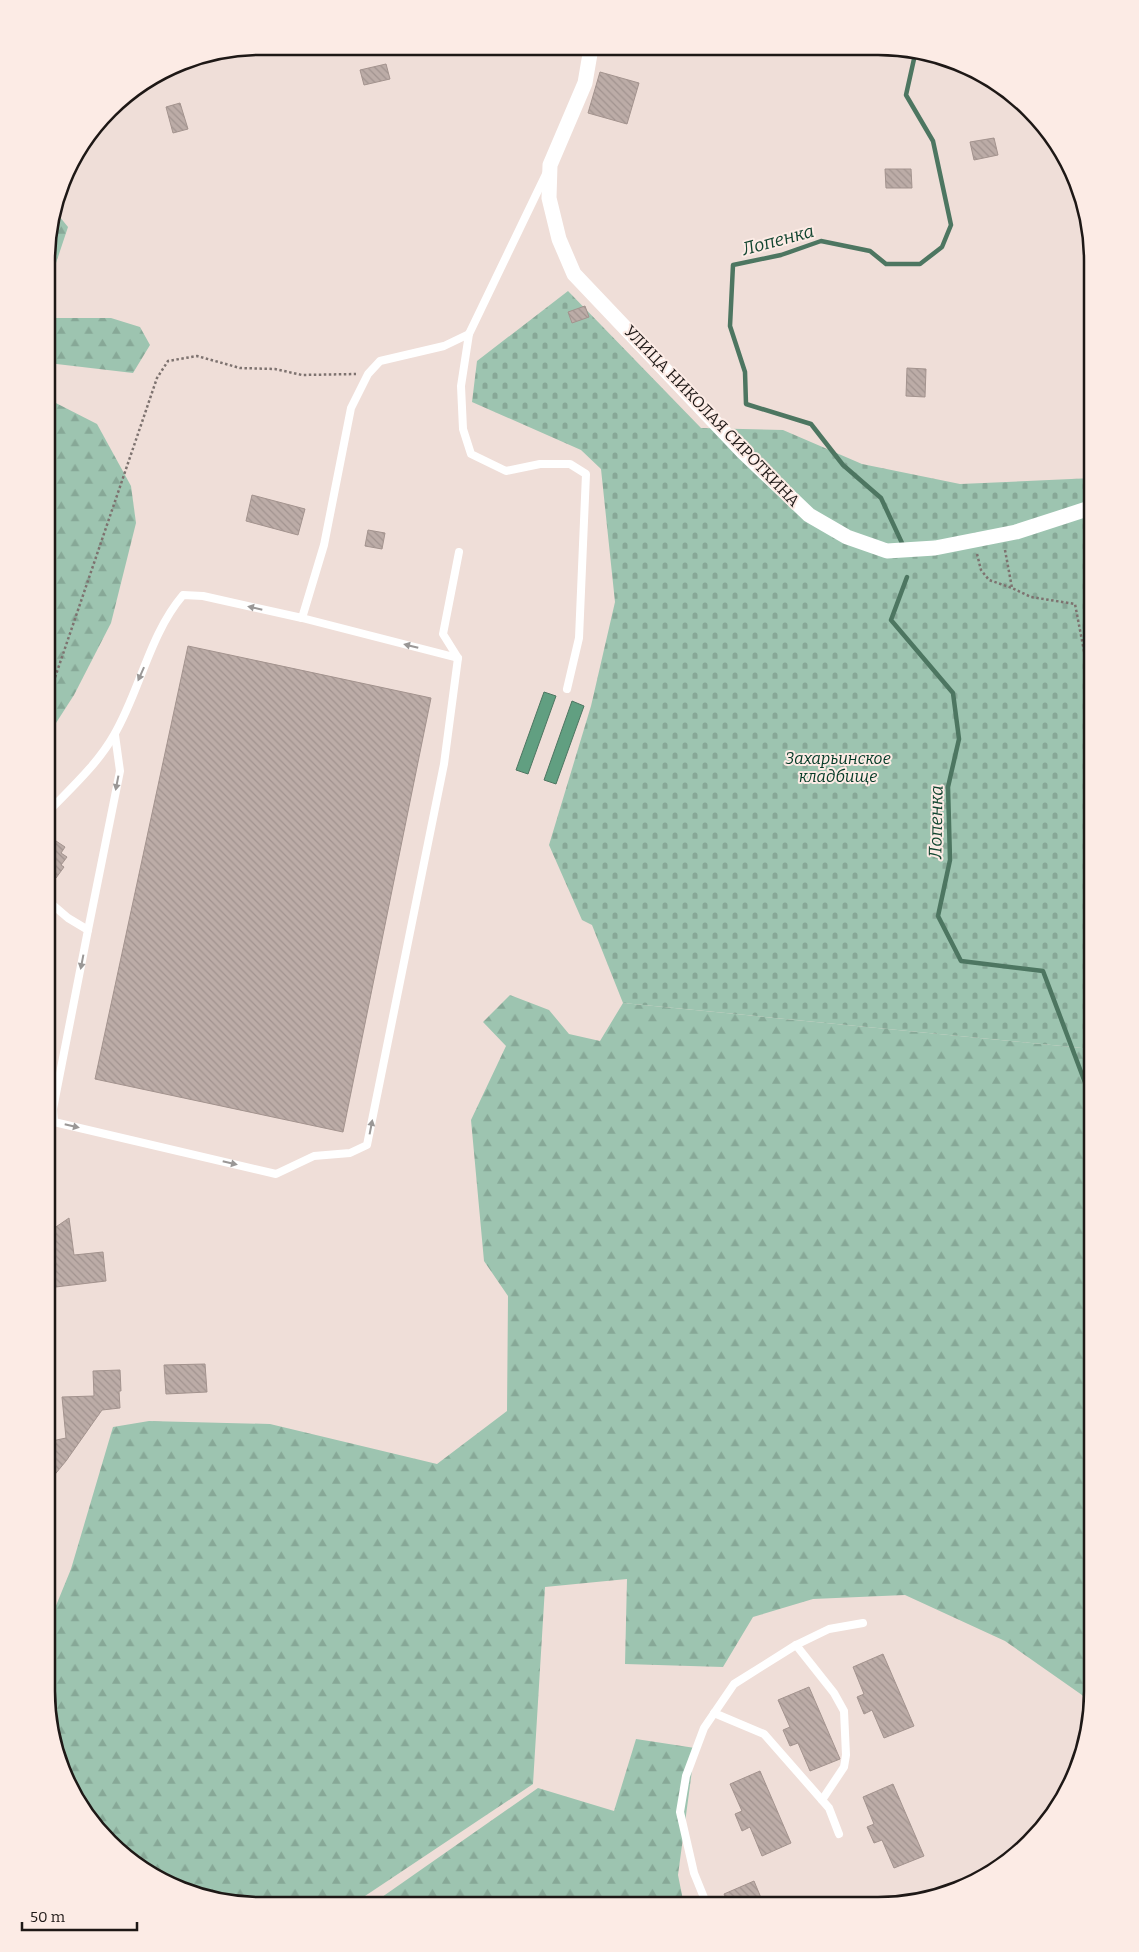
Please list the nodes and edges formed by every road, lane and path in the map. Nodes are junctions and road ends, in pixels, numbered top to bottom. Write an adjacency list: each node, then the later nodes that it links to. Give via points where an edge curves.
1 (590, 55): 2 (street, УЛИЦА НИКОЛАЯ СИРОТКИНА, via 585,83)
2 (550, 165): 3 (lane); 7 (street, УЛИЦА НИКОЛАЯ СИРОТКИНА, via 549,198 559,239 574,274 743,452 809,515 846,537 887,551 935,548)
3 (469, 334): 4 (lane, via 444,346 380,361); 14 (lane, via 461,386 463,429 471,454 506,471 540,464 570,464 586,474 579,638)
4 (368, 374): 10 (lane, via 352,408 324,545); 13 (path, via 302,375 275,369 240,368 198,356 168,361 157,378)
5 (1084, 510): 6 (street, УЛИЦА НИКОЛАЯ СИРОТКИНА)
6 (1002, 535): 7 (street, УЛИЦА НИКОЛАЯ СИРОТКИНА); 9 (path)
7 (974, 541): 9 (path, via 981,570 989,580)
8 (460, 552): 12 (lane, via 444,634)
9 (1012, 588): 11 (path, via 1031,597 1076,604)
10 (302, 618): 12 (lane, one-way to 10); 15 (lane, one-way to 15, via 203,596 183,595 158,636)
11 (1084, 648)
12 (458, 658): 20 (lane, one-way to 12, via 276,1174 314,1156 350,1153 368,1145 444,764)
13 (55, 680)
14 (567, 689)
15 (114, 735): 16 (lane, via 97,760); 18 (lane, one-way to 18, via 120,771)
16 (55, 805)
17 (55, 907): 18 (lane)
18 (88, 930): 19 (lane, one-way to 19)
19 (55, 1099)
20 (55, 1122)
21 (863, 1623): 22 (lane, via 829,1629)
22 (796, 1645): 23 (lane, via 734,1684); 24 (lane, via 844,1711 844,1767)
23 (714, 1713): 24 (lane, via 764,1734); 26 (lane, via 704,1728 686,1776 680,1812 694,1873)
24 (822, 1800): 25 (lane, via 830,1808)
25 (839, 1834)
26 (704, 1897)

